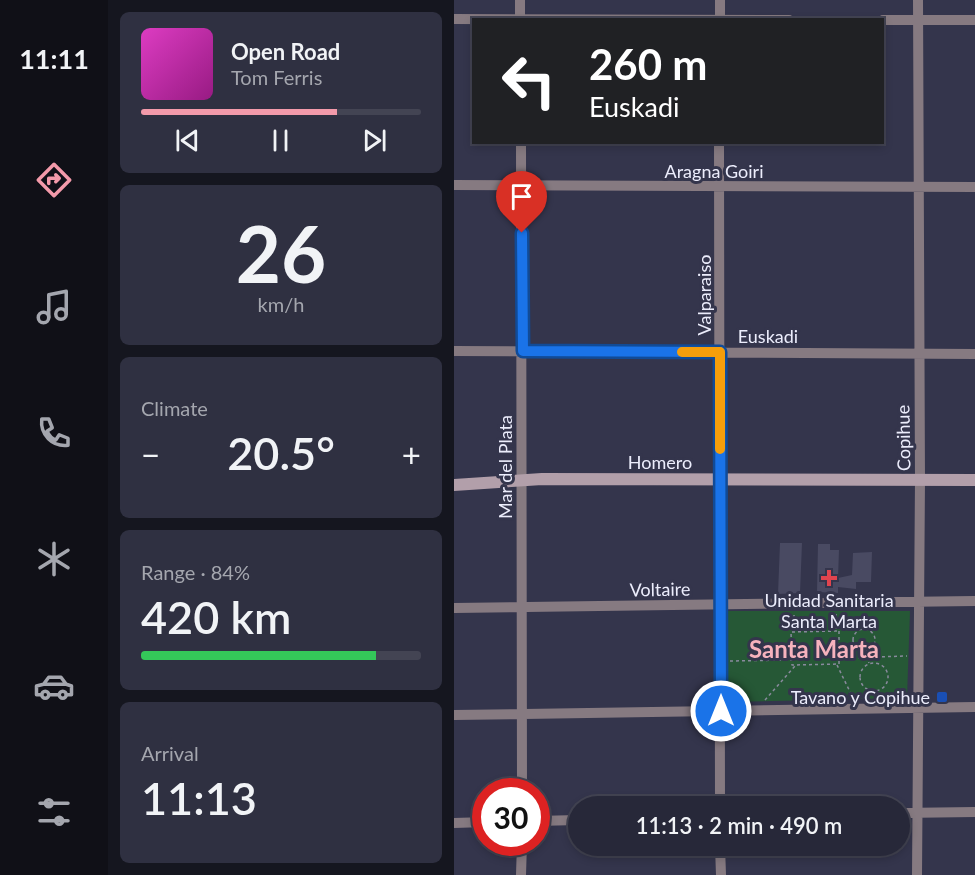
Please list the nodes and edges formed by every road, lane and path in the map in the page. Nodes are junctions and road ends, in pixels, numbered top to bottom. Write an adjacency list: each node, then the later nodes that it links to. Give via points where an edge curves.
1 (520, 0): 4 (street)
2 (720, 0): 5 (street)
3 (918, 0): 9 (street, Copihue)
4 (520, 18)
5 (720, 18)
6 (454, 19): 7 (street)
7 (472, 19)
8 (884, 20): 9 (street)
9 (918, 20): 10 (street); 15 (street, Copihue)
10 (974, 20)
11 (521, 144): 14 (street, Mar del Plata)
12 (719, 144): 17 (street, Valparaiso)
13 (454, 185): 14 (street, Aragna Goiri)
14 (522, 185): 17 (street, Aragna Goiri); 19 (street, Mar del Plata)
15 (919, 186): 16 (street, Aragna Goiri); 17 (street, Aragna Goiri); 21 (street, Copihue)
16 (974, 187)
17 (719, 188): 20 (street, Valparaiso)
18 (454, 351): 19 (street, Euskadi)
19 (523, 351): 20 (street, Euskadi); 23 (street, Mar del Plata)
20 (720, 352): 21 (street, Euskadi); 24 (street, Valparaiso)
21 (918, 353): 22 (street, Euskadi); 25 (street, Copihue)
22 (974, 354)
23 (521, 479): 24 (main road, Homero); 27 (main road, Homero); 34 (street, Mar del Plata)
24 (720, 480): 25 (main road, Homero); 33 (street, Valparaiso)
25 (920, 480): 26 (main road, Homero); 32 (street, Copihue)
26 (974, 480)
27 (454, 485)
28 (974, 601): 32 (street, Voltaire)
29 (794, 603): 30 (street, Voltaire); 33 (street, Voltaire); 38 (path)
30 (836, 603): 31 (street, Voltaire); 37 (path)
31 (865, 603): 32 (street, Voltaire); 36 (path)
32 (919, 603): 41 (street, Copihue)
33 (721, 605): 34 (street, Voltaire); 45 (street, Valparaiso)
34 (521, 607): 35 (street, Voltaire); 55 (street, Mar del Plata)
35 (454, 608)
36 (865, 628): 40 (path, via 875,640 871,649); 40 (path, via 857,631 853,640 855,647)
37 (836, 631): 38 (path); 43 (path)
38 (795, 632): 44 (path, via 791,632)
39 (772, 649): 46 (path)
40 (864, 650): 42 (path)
41 (917, 656): 42 (path); 51 (street, Copihue)
42 (866, 657): 43 (path); 48 (path)
43 (839, 658): 47 (path)
44 (792, 660): 46 (path); 49 (path, via 792,665)
45 (721, 661): 46 (path); 53 (street, Valparaiso)
46 (772, 661)
47 (836, 664): 49 (path); 52 (path)
48 (870, 664): 48 (path, via 884,666 888,676 885,686 874,692 865,687 860,675)
49 (796, 665): 54 (path)
50 (974, 707): 51 (street)
51 (917, 709): 52 (street); 61 (street, Copihue)
52 (859, 710): 54 (street)
53 (721, 711): 54 (street); 55 (street); 58 (street, Valparaiso)
54 (755, 712)
55 (522, 714): 56 (street); 57 (street, Mar del Plata)
56 (454, 715)
57 (523, 778)
58 (720, 796)
59 (974, 812): 61 (street)
60 (910, 813): 61 (street)
61 (917, 813): 70 (street, Copihue)
62 (568, 820): 63 (street)
63 (550, 821)
64 (472, 822): 65 (street)
65 (454, 823)
66 (522, 856): 68 (street)
67 (720, 856): 69 (street)
68 (521, 875)
69 (721, 875)
70 (917, 875)

